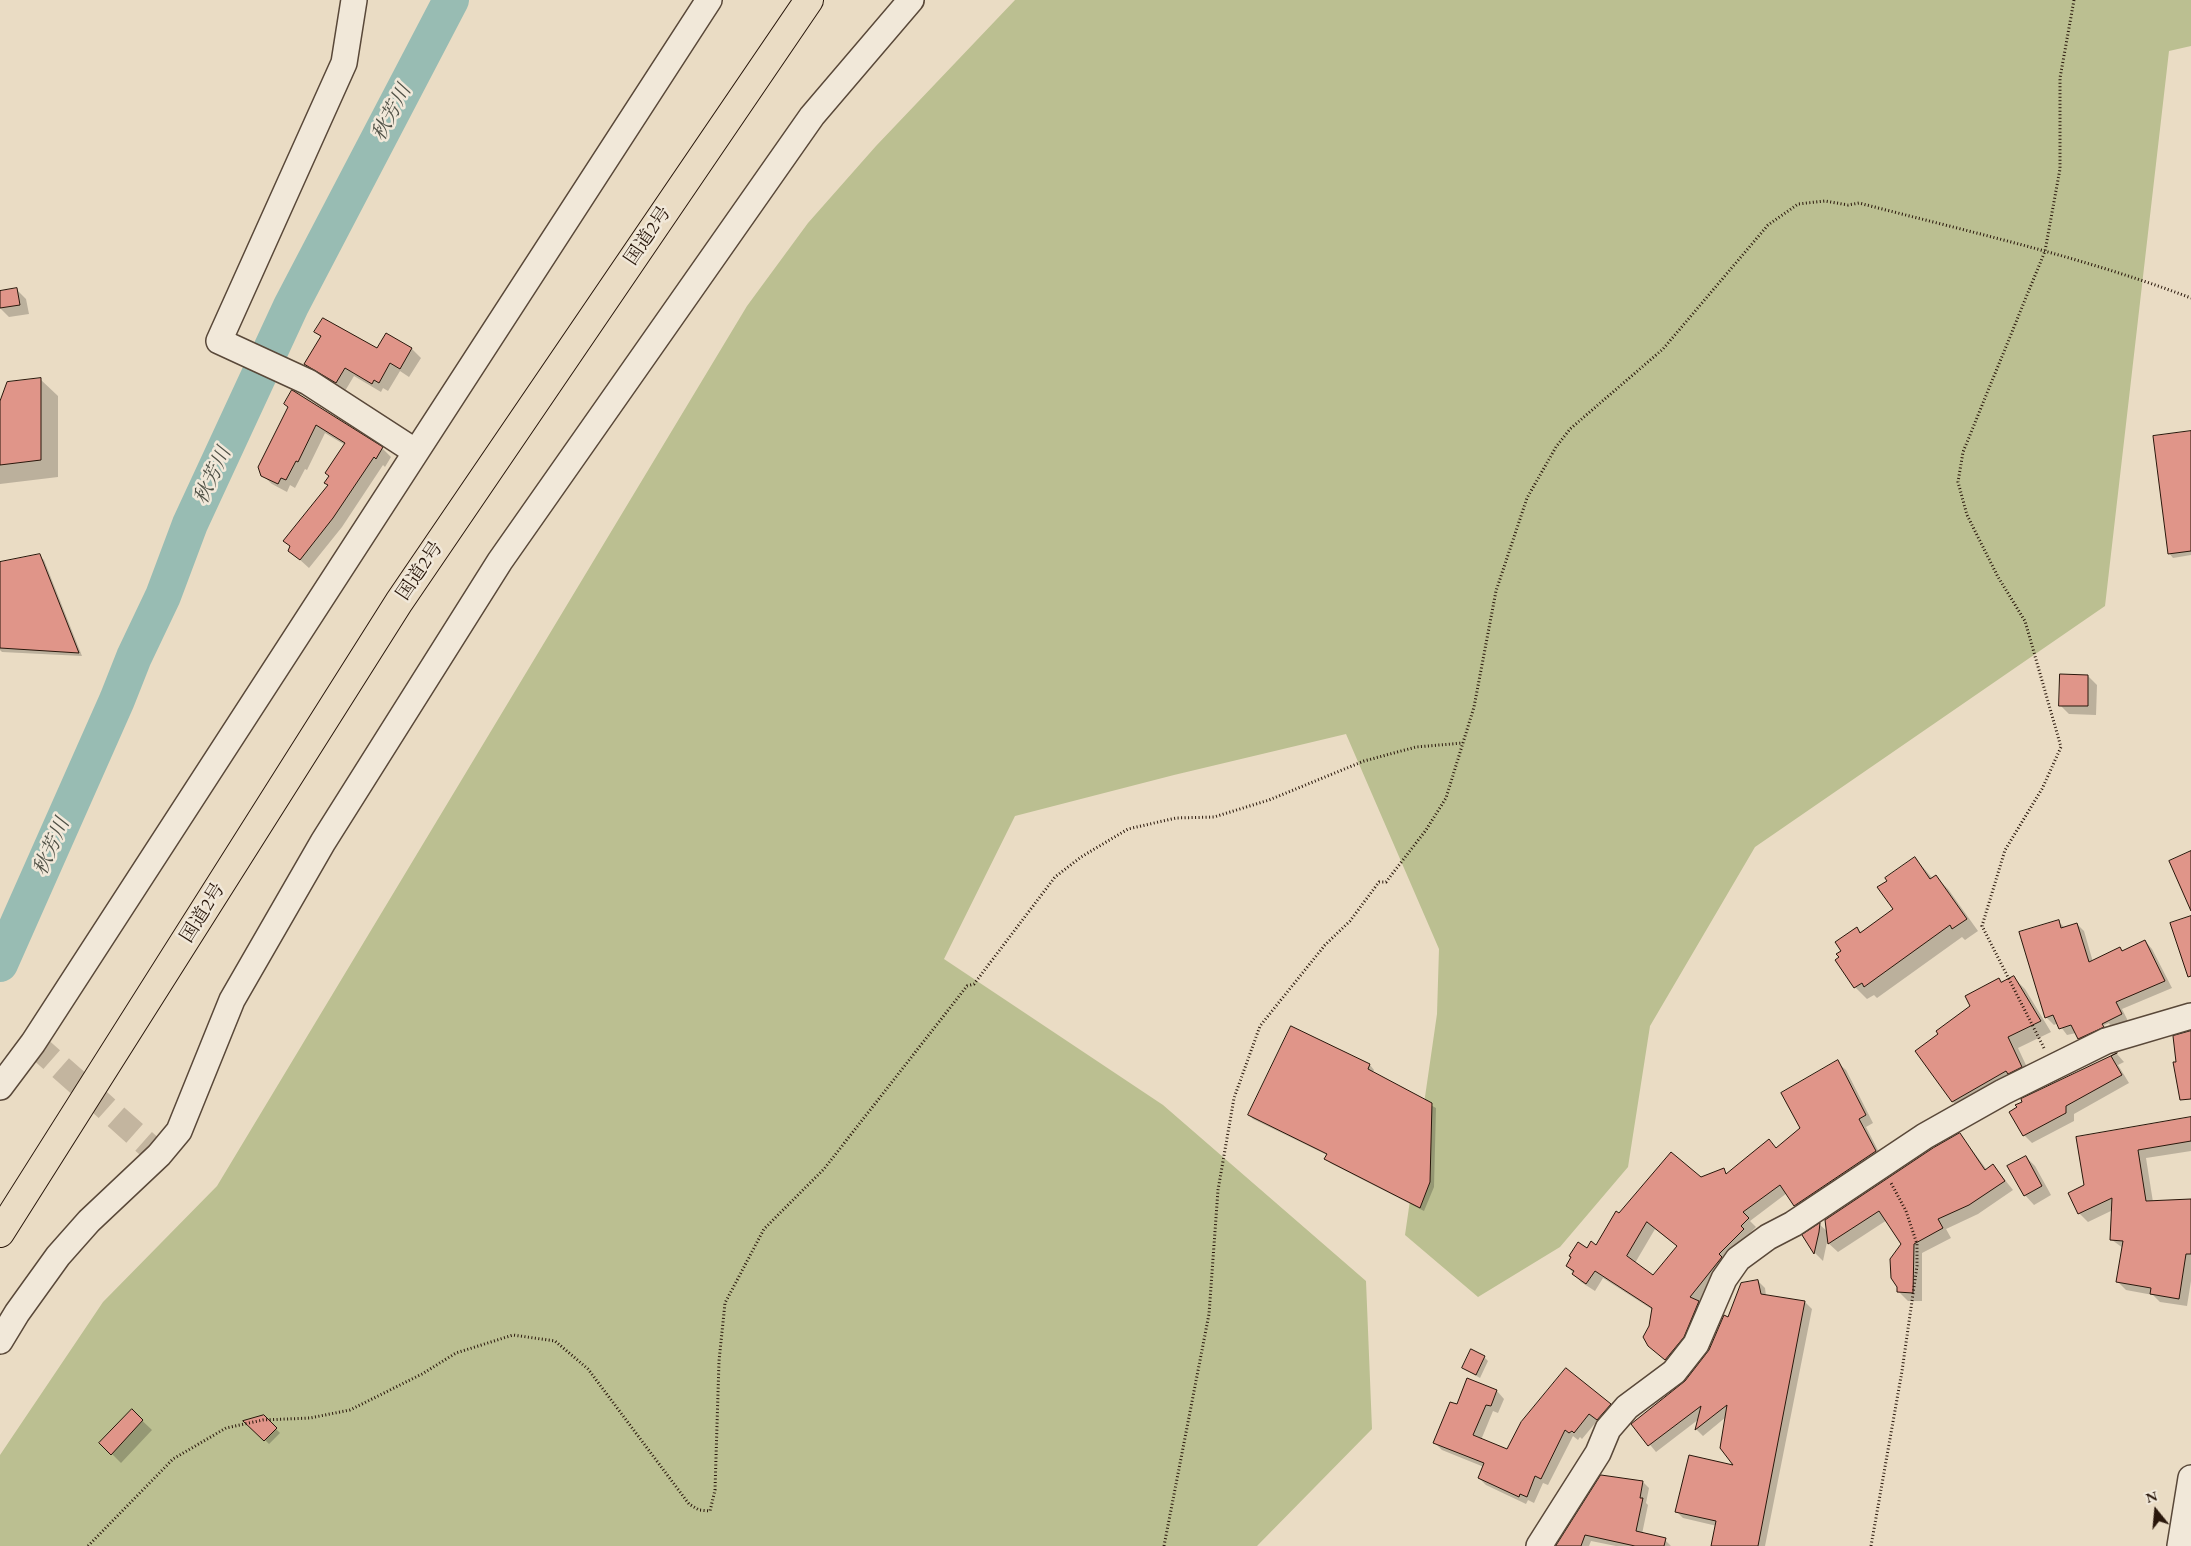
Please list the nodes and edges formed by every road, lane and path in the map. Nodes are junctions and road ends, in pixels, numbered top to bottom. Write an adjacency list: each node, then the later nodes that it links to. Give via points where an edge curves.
1 (354, 0): 8 (street, via 344,63 219,342 308,382)
2 (708, 0): 8 (street)
3 (808, 0): 13 (highway, 国道2号, via 399,602)
4 (911, 0): 17 (street, via 812,116 500,561 324,842 232,1000 179,1131 58,1256)
5 (2074, 0): 6 (path, via 2060,78 2060,169)
6 (2045, 252): 7 (path, via 2128,274); 9 (path, via 1859,203 1848,205 1825,201 1798,204 1768,225 1663,349 1570,429 1556,447 1527,498 1496,591 1474,708); 11 (path, via 1964,452 1958,482 1967,515 1998,577 2025,621 2062,747 2042,789 2005,850 1982,926)
7 (2191, 298)
8 (416, 452): 12 (street, via 33,1043)
9 (1463, 743): 19 (path, via 1416,747 1364,761 1269,800 1214,817 1176,818 1128,829 1055,878 824,1169 764,1229 725,1303 719,1361 715,1490 710,1511 699,1510 689,1504 588,1369 555,1341 513,1335 456,1353 350,1410 310,1418 263,1420 226,1428 173,1460); 20 (path, via 1446,798 1426,830 1386,882 1379,882 1260,1026 1234,1098 1218,1190 1209,1314)
10 (2191, 1016): 11 (street, via 2106,1041)
11 (2053, 1067): 14 (street, via 1924,1136)
12 (0, 1087)
13 (51, 1155): 15 (highway, 国道2号); 16 (highway, 国道2号)
14 (1881, 1164): 21 (street, via 1738,1259 1724,1279 1696,1344 1674,1372 1627,1407 1608,1429 1598,1453); 22 (path, via 1906,1211 1917,1244 1917,1266)
15 (0, 1233)
16 (0, 1244)
17 (0, 1341)
18 (2191, 1478): 23 (street)
19 (88, 1546)
20 (1164, 1546)
21 (1539, 1546)
22 (1871, 1546)
23 (2180, 1546)

